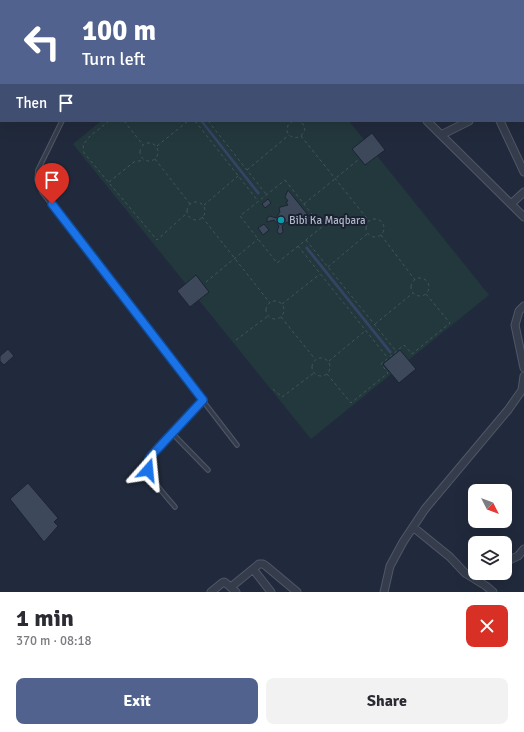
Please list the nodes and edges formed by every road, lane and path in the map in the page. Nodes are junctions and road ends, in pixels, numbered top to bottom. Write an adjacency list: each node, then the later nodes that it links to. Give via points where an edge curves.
1 (62, 122): 65 (lane, via 38,170 37,180 42,192)
2 (108, 122): 24 (path, via 83,144 84,153)
3 (125, 122): 15 (path)
4 (187, 122): 16 (path)
5 (196, 122): 22 (path)
6 (209, 122): 20 (path)
7 (290, 122): 12 (path, via 287,128)
8 (301, 122): 14 (path, via 305,130)
9 (428, 122): 13 (street)
10 (468, 122): 13 (street)
11 (500, 122): 21 (street)
12 (289, 135): 14 (path, via 295,138); 20 (path)
13 (441, 135): 30 (street)
14 (302, 136): 23 (path)
15 (143, 145): 16 (path, via 150,143); 18 (path, via 140,155)
16 (156, 147): 17 (path, via 158,153)
17 (155, 159): 18 (path); 28 (path)
18 (145, 160): 24 (path, via 134,162)
19 (358, 160): 23 (path)
20 (246, 170): 26 (path)
21 (524, 172)
22 (239, 176): 27 (path); 31 (path)
23 (336, 178): 29 (path); 35 (path)
24 (108, 183): 32 (path, via 157,240)
25 (524, 192): 30 (street)
26 (267, 195): 27 (path); 29 (path, via 285,180)
27 (259, 201): 38 (path, via 240,216)
28 (190, 204): 31 (path, via 197,202); 32 (path)
29 (304, 204): 39 (path, via 322,226)
30 (511, 204): 33 (street)
31 (203, 205): 34 (path, via 205,212)
32 (187, 213): 34 (path, via 192,218)
33 (524, 217)
34 (202, 218): 41 (path)
35 (369, 221): 36 (path, via 366,227); 37 (path, via 376,219 382,223 384,229)
36 (368, 234): 37 (path, via 374,237); 42 (path)
37 (381, 235): 44 (path)
38 (259, 239): 40 (path, via 277,263); 41 (path)
39 (306, 240): 40 (path); 42 (path)
40 (298, 246): 43 (path)
41 (234, 259): 45 (path); 48 (path)
42 (328, 267): 53 (path)
43 (321, 274): 49 (path); 54 (path)
44 (415, 280): 46 (path, via 411,286); 47 (path, via 421,278 427,281 429,288)
45 (206, 282)
46 (413, 293): 47 (path, via 419,296); 53 (path)
47 (426, 294): 56 (path, via 450,323 412,354 404,344)
48 (270, 303): 49 (path, via 276,301); 51 (path, via 266,309)
49 (282, 304): 52 (path, via 284,311)
50 (524, 306): 60 (street, via 519,311 515,325)
51 (268, 315): 52 (path, via 271,318); 55 (path)
52 (281, 317): 58 (path)
53 (374, 324): 56 (path)
54 (366, 330): 57 (path); 59 (path)
55 (236, 340)
56 (396, 351): 57 (path)
57 (388, 358): 62 (path, via 381,364 388,373 351,403)
58 (316, 360): 59 (path, via 322,358); 61 (path, via 312,366)
59 (328, 361): 62 (path, via 330,368)
60 (524, 368)
61 (314, 372): 62 (path, via 320,376); 64 (path, via 282,397)
62 (327, 374)
63 (524, 376): 70 (street, via 522,390 508,410 425,509)
64 (273, 389)
65 (203, 400): 66 (lane); 67 (lane)
66 (172, 433): 68 (lane); 69 (lane, via 150,457 147,466 150,476)
67 (237, 445)
68 (208, 470)
69 (175, 507)
70 (413, 527): 74 (street); 80 (street, via 390,566)
71 (524, 549): 72 (street)
72 (512, 559)
73 (254, 569): 76 (street); 78 (street); 79 (street, via 259,564 264,564)
74 (468, 575)
75 (476, 580): 81 (street)
76 (234, 590): 77 (street, via 224,582)
77 (211, 592)
78 (271, 592)
79 (297, 592)
80 (384, 592)
81 (493, 592)

